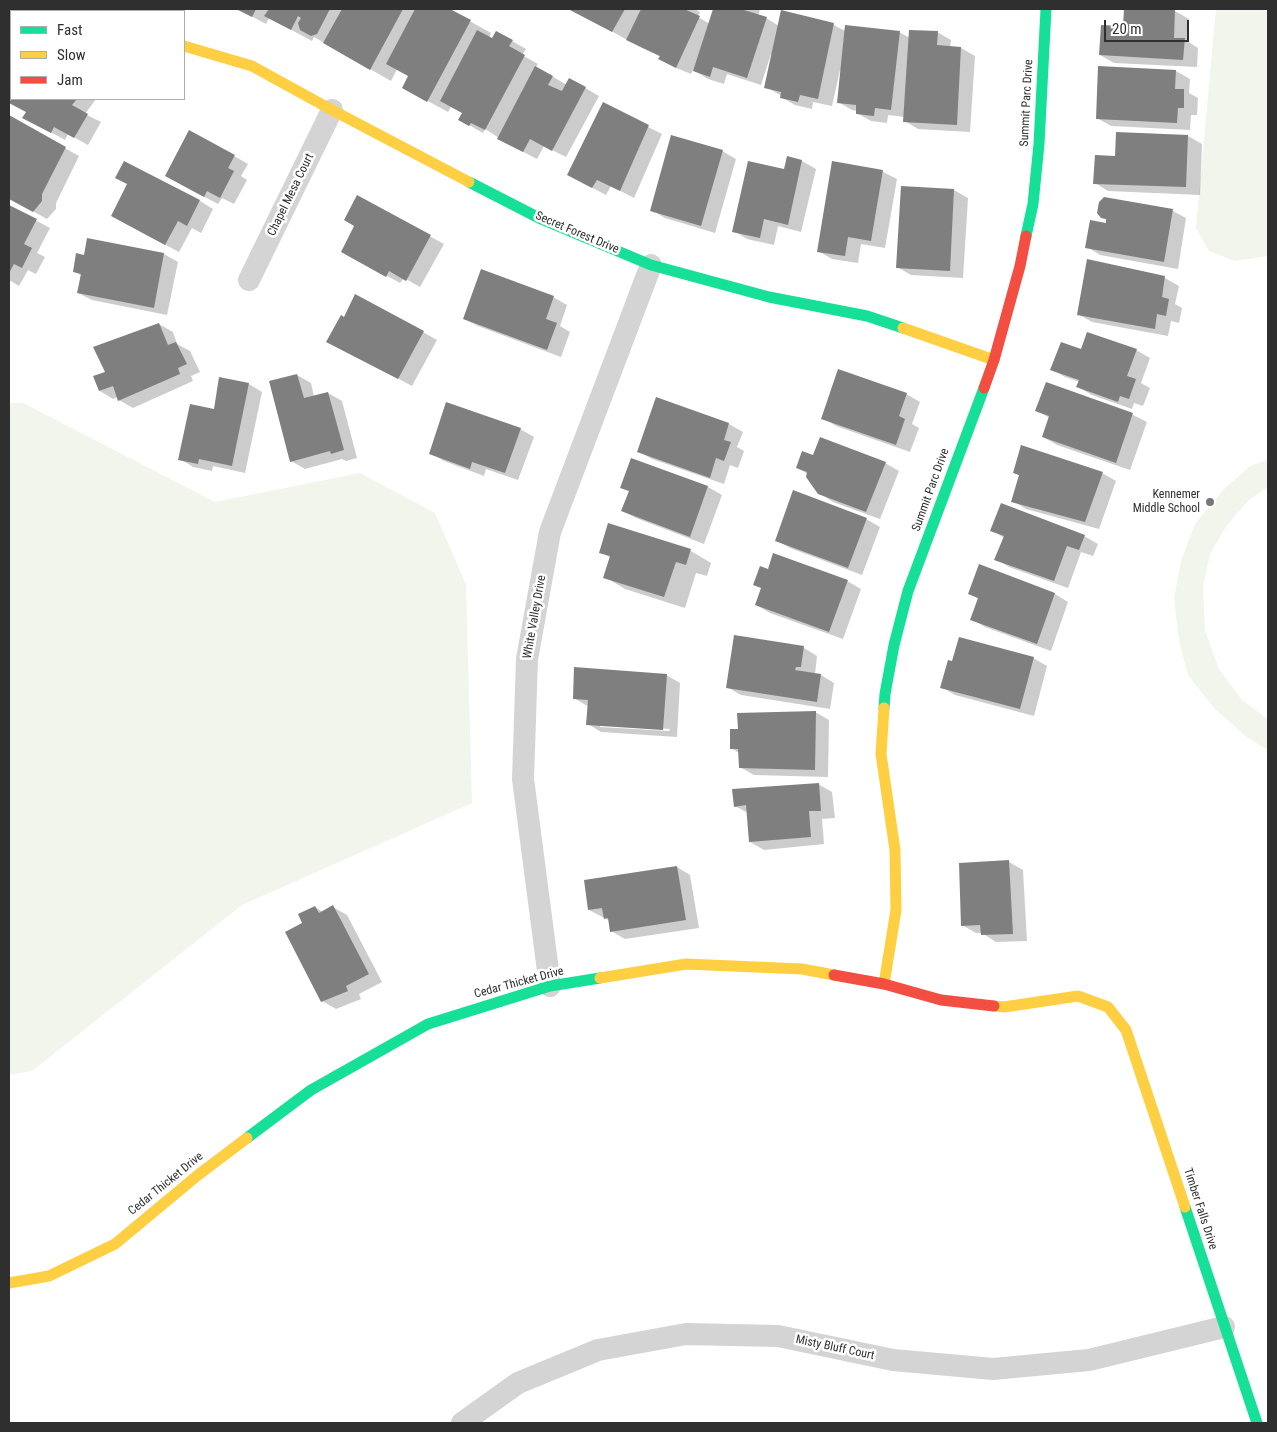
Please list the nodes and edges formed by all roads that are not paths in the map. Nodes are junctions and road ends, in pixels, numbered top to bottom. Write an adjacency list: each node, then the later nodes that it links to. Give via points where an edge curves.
1 (1046, 9): 6 (street, Summit Parc Drive, via 1033,204)
2 (185, 46): 3 (street, Secret Forest Drive, via 252,66)
3 (332, 110): 4 (street, Secret Forest Drive, via 541,219); 5 (street, Chapel Mesa Court)
4 (651, 264): 6 (street, Secret Forest Drive, via 769,297 867,316); 8 (street, White Valley Drive, via 550,532 527,658 523,779)
5 (249, 280)
6 (994, 360): 7 (street, Summit Parc Drive, via 908,591 885,694 882,754 895,850 896,910)
7 (884, 984): 8 (street, Cedar Thicket Drive, via 802,969 686,964); 9 (street, Cedar Thicket Drive, via 941,1000 1004,1007 1078,996)
8 (550, 986): 10 (street, Cedar Thicket Drive, via 428,1024 311,1090 198,1175 115,1244 49,1276)
9 (1108, 1007): 11 (street, Timber Falls Drive, via 1126,1030)
10 (9, 1283)
11 (1224, 1327): 12 (street, Misty Bluff Court, via 1089,1360 993,1369 893,1360 778,1336 686,1334 598,1350 518,1383); 13 (street, Timber Falls Drive)
12 (462, 1423)
13 (1257, 1423)

